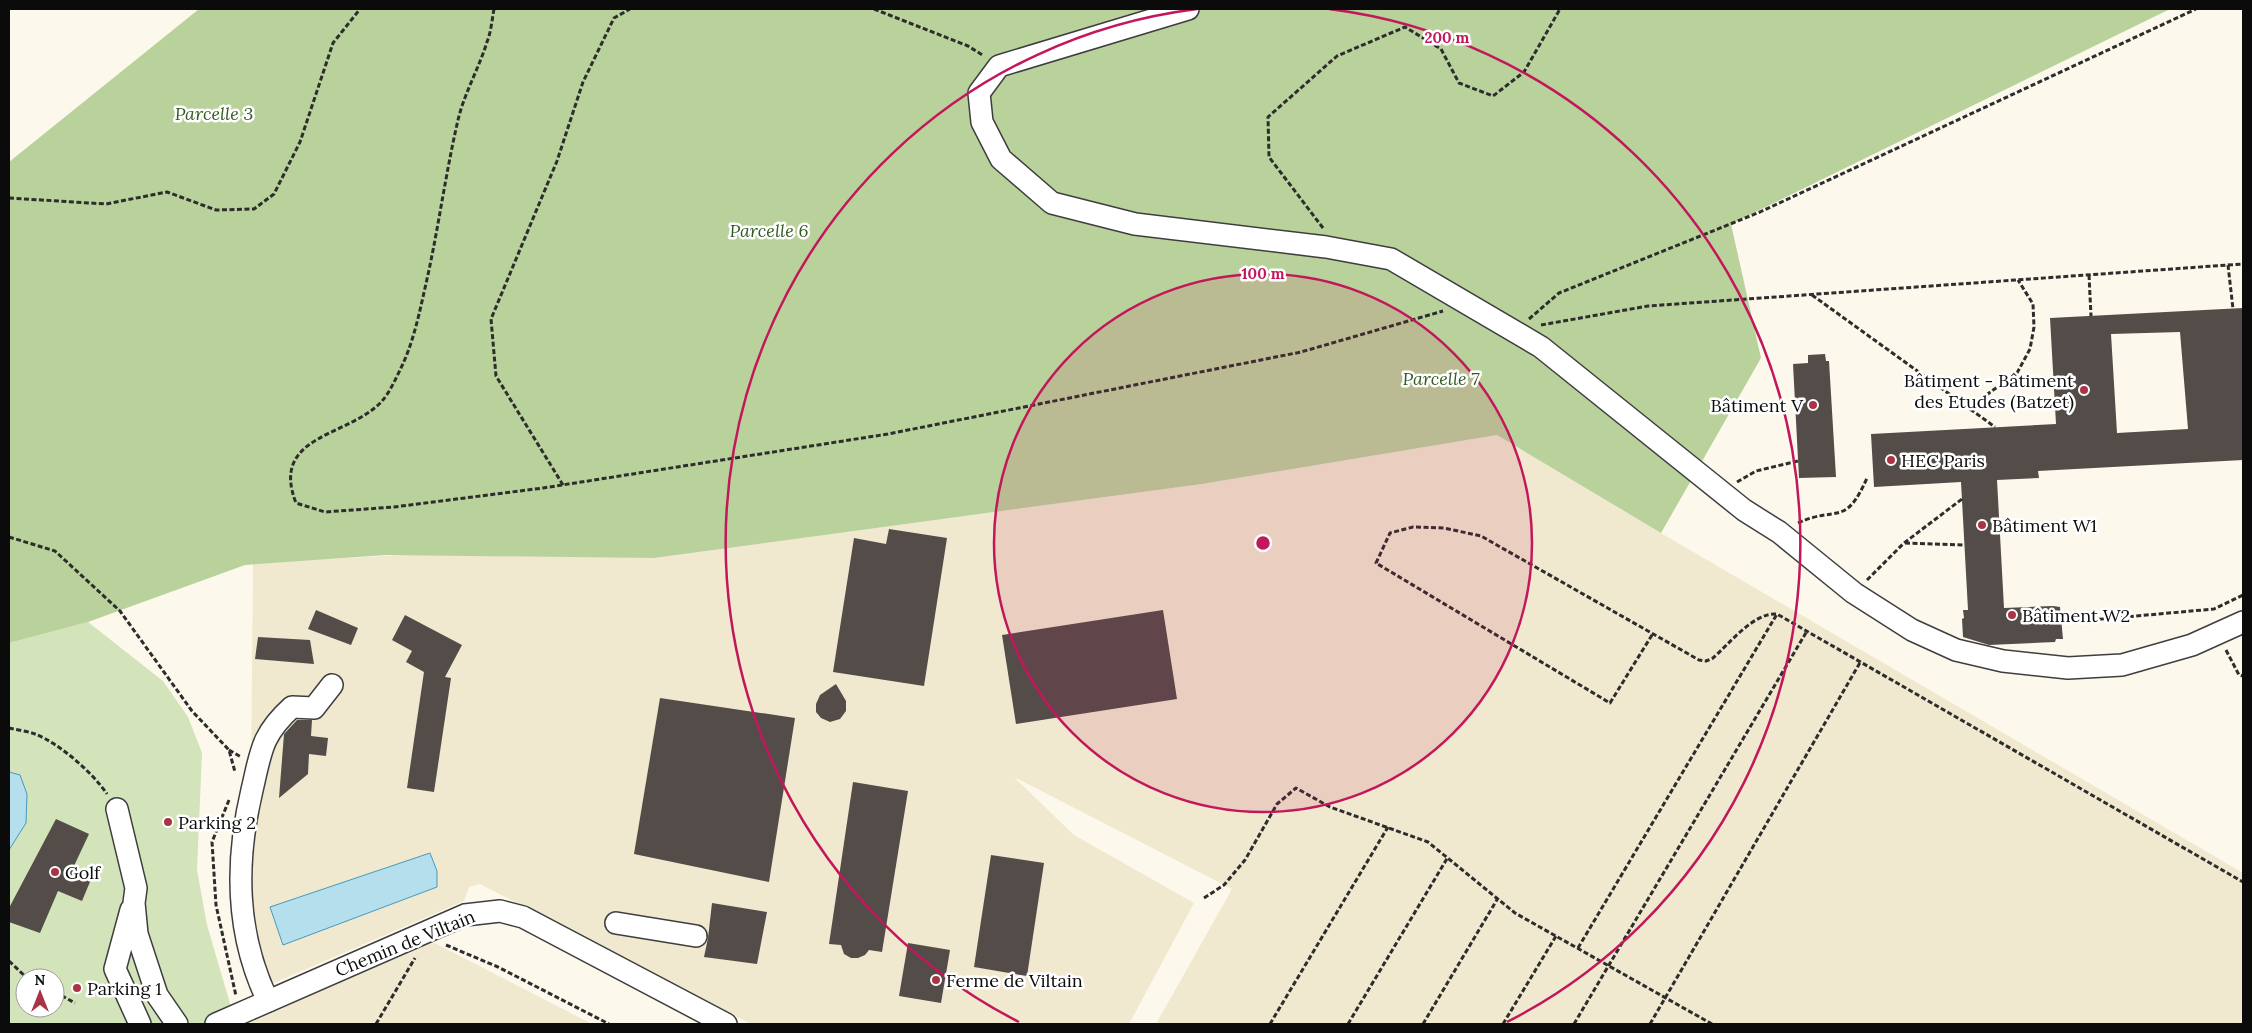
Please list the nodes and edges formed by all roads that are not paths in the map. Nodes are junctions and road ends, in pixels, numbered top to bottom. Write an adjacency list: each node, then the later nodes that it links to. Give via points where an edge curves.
1 (1188, 9): 2 (street, via 999,66 979,93 982,122 1001,159 1052,203 1135,224 1392,258 1541,347 1744,510 1779,532 1854,593 1912,630 1956,650 2003,661 2068,668 2122,665 2192,645)
2 (2243, 622)
3 (332, 685): 8 (street, via 314,708 292,707 279,719 266,739 244,821 240,897 249,951)
4 (117, 809): 5 (street, via 136,888)
5 (134, 903): 9 (street, via 115,969); 10 (street, via 137,934 157,995)
6 (616, 923): 7 (street)
7 (696, 936)
8 (268, 1001): 11 (street, Chemin de Viltain); 12 (street, Chemin de Viltain, via 464,915 500,911 523,917)
9 (140, 1024)
10 (177, 1024)
11 (216, 1024)
12 (726, 1024)

